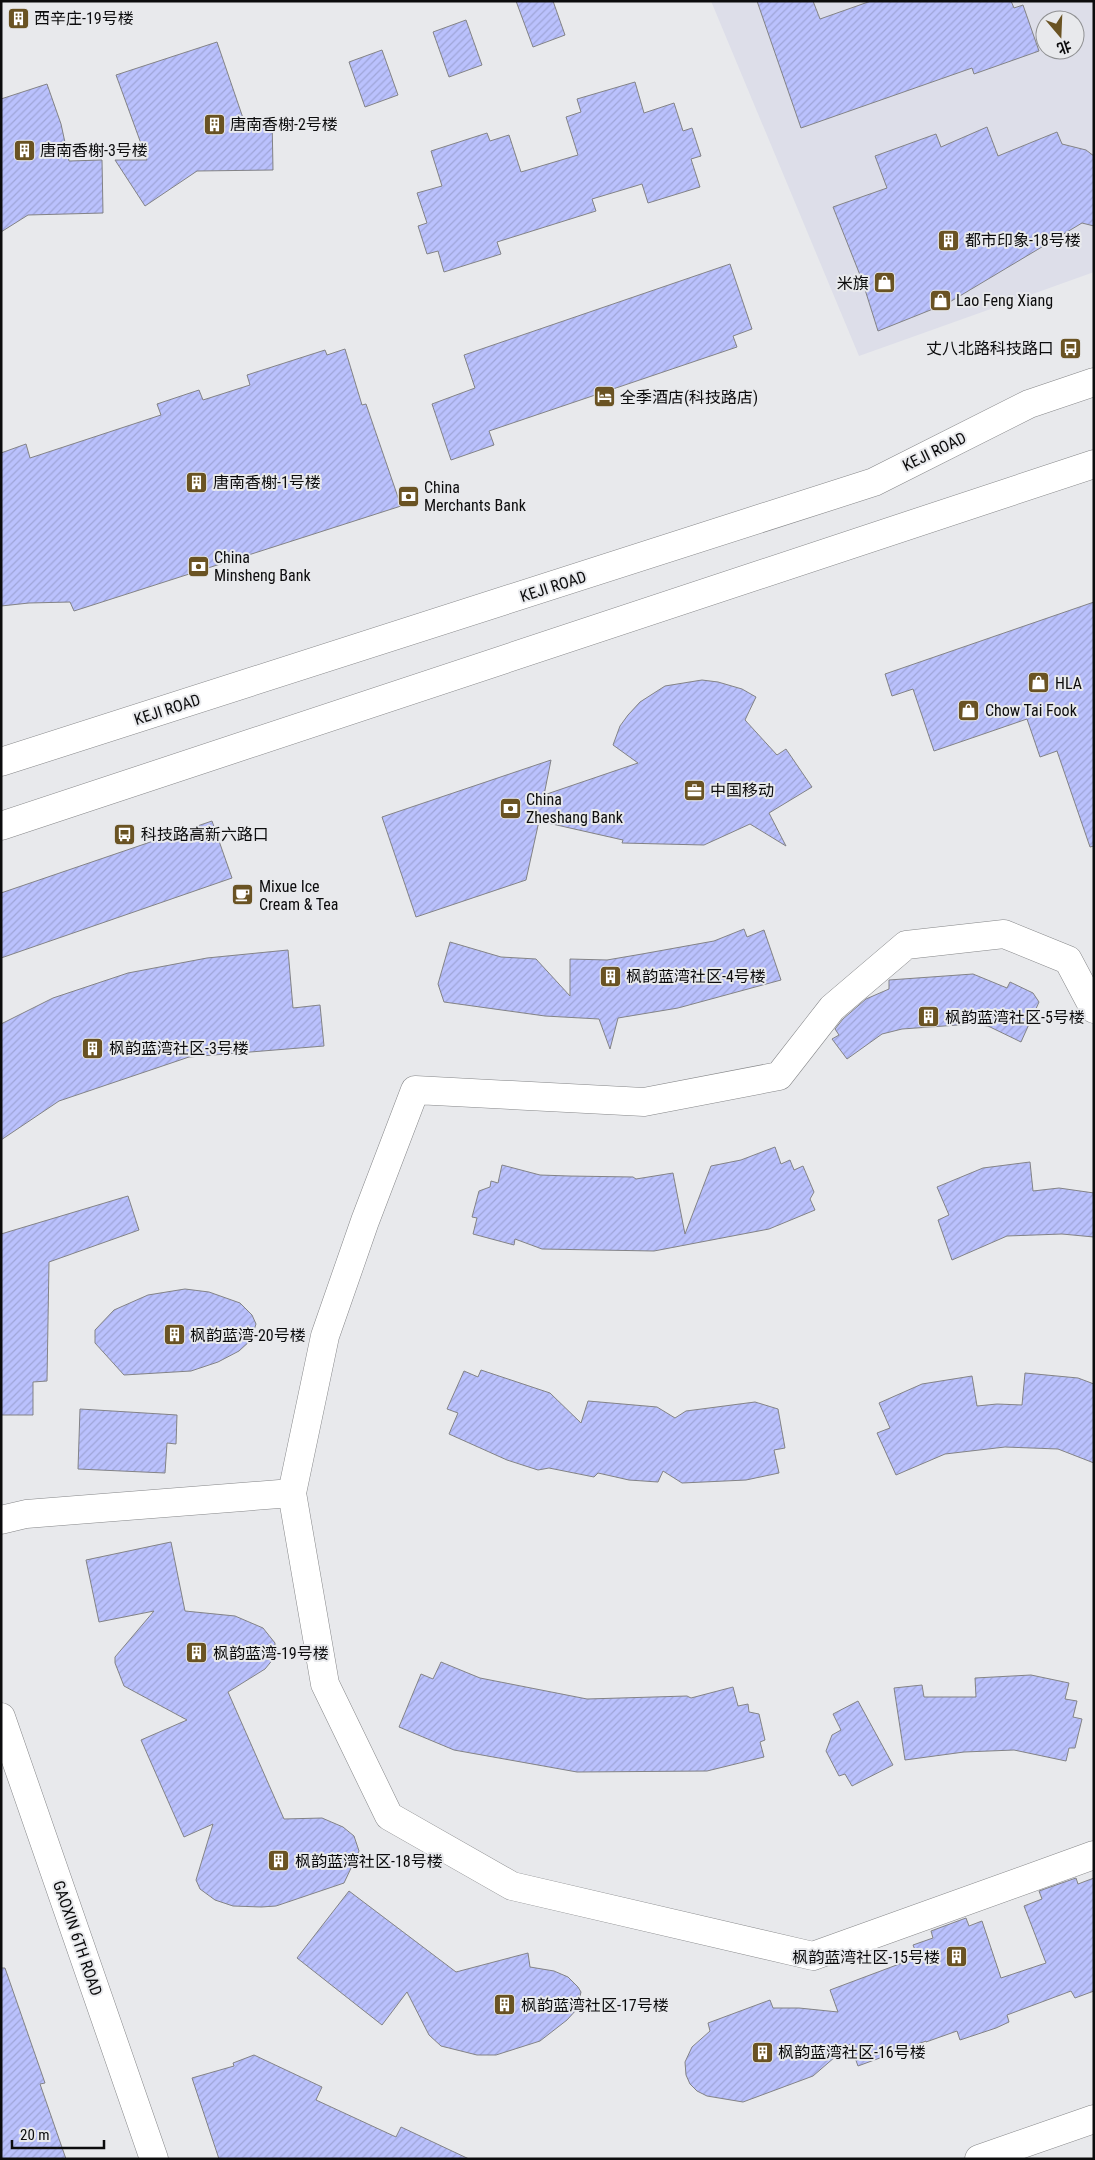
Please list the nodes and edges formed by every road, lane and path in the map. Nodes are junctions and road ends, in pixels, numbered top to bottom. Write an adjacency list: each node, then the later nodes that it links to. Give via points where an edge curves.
1 (1094, 382): 3 (street, KEJI ROAD, via 1029,404 874,482)
2 (1094, 464): 4 (street)
3 (1, 762)
4 (1, 826)
5 (1094, 1009): 6 (street, via 1068,960 1004,934 945,941 906,946 832,1008 779,1076 644,1102 415,1090 325,1336)
6 (292, 1493): 7 (street, via 26,1514); 9 (street, via 325,1684 389,1816 512,1886 813,1956)
7 (1, 1520)
8 (1, 1717): 11 (street, GAOXIN 6TH ROAD)
9 (1094, 1855)
10 (1094, 2119): 12 (street)
11 (154, 2159)
12 (979, 2159)

